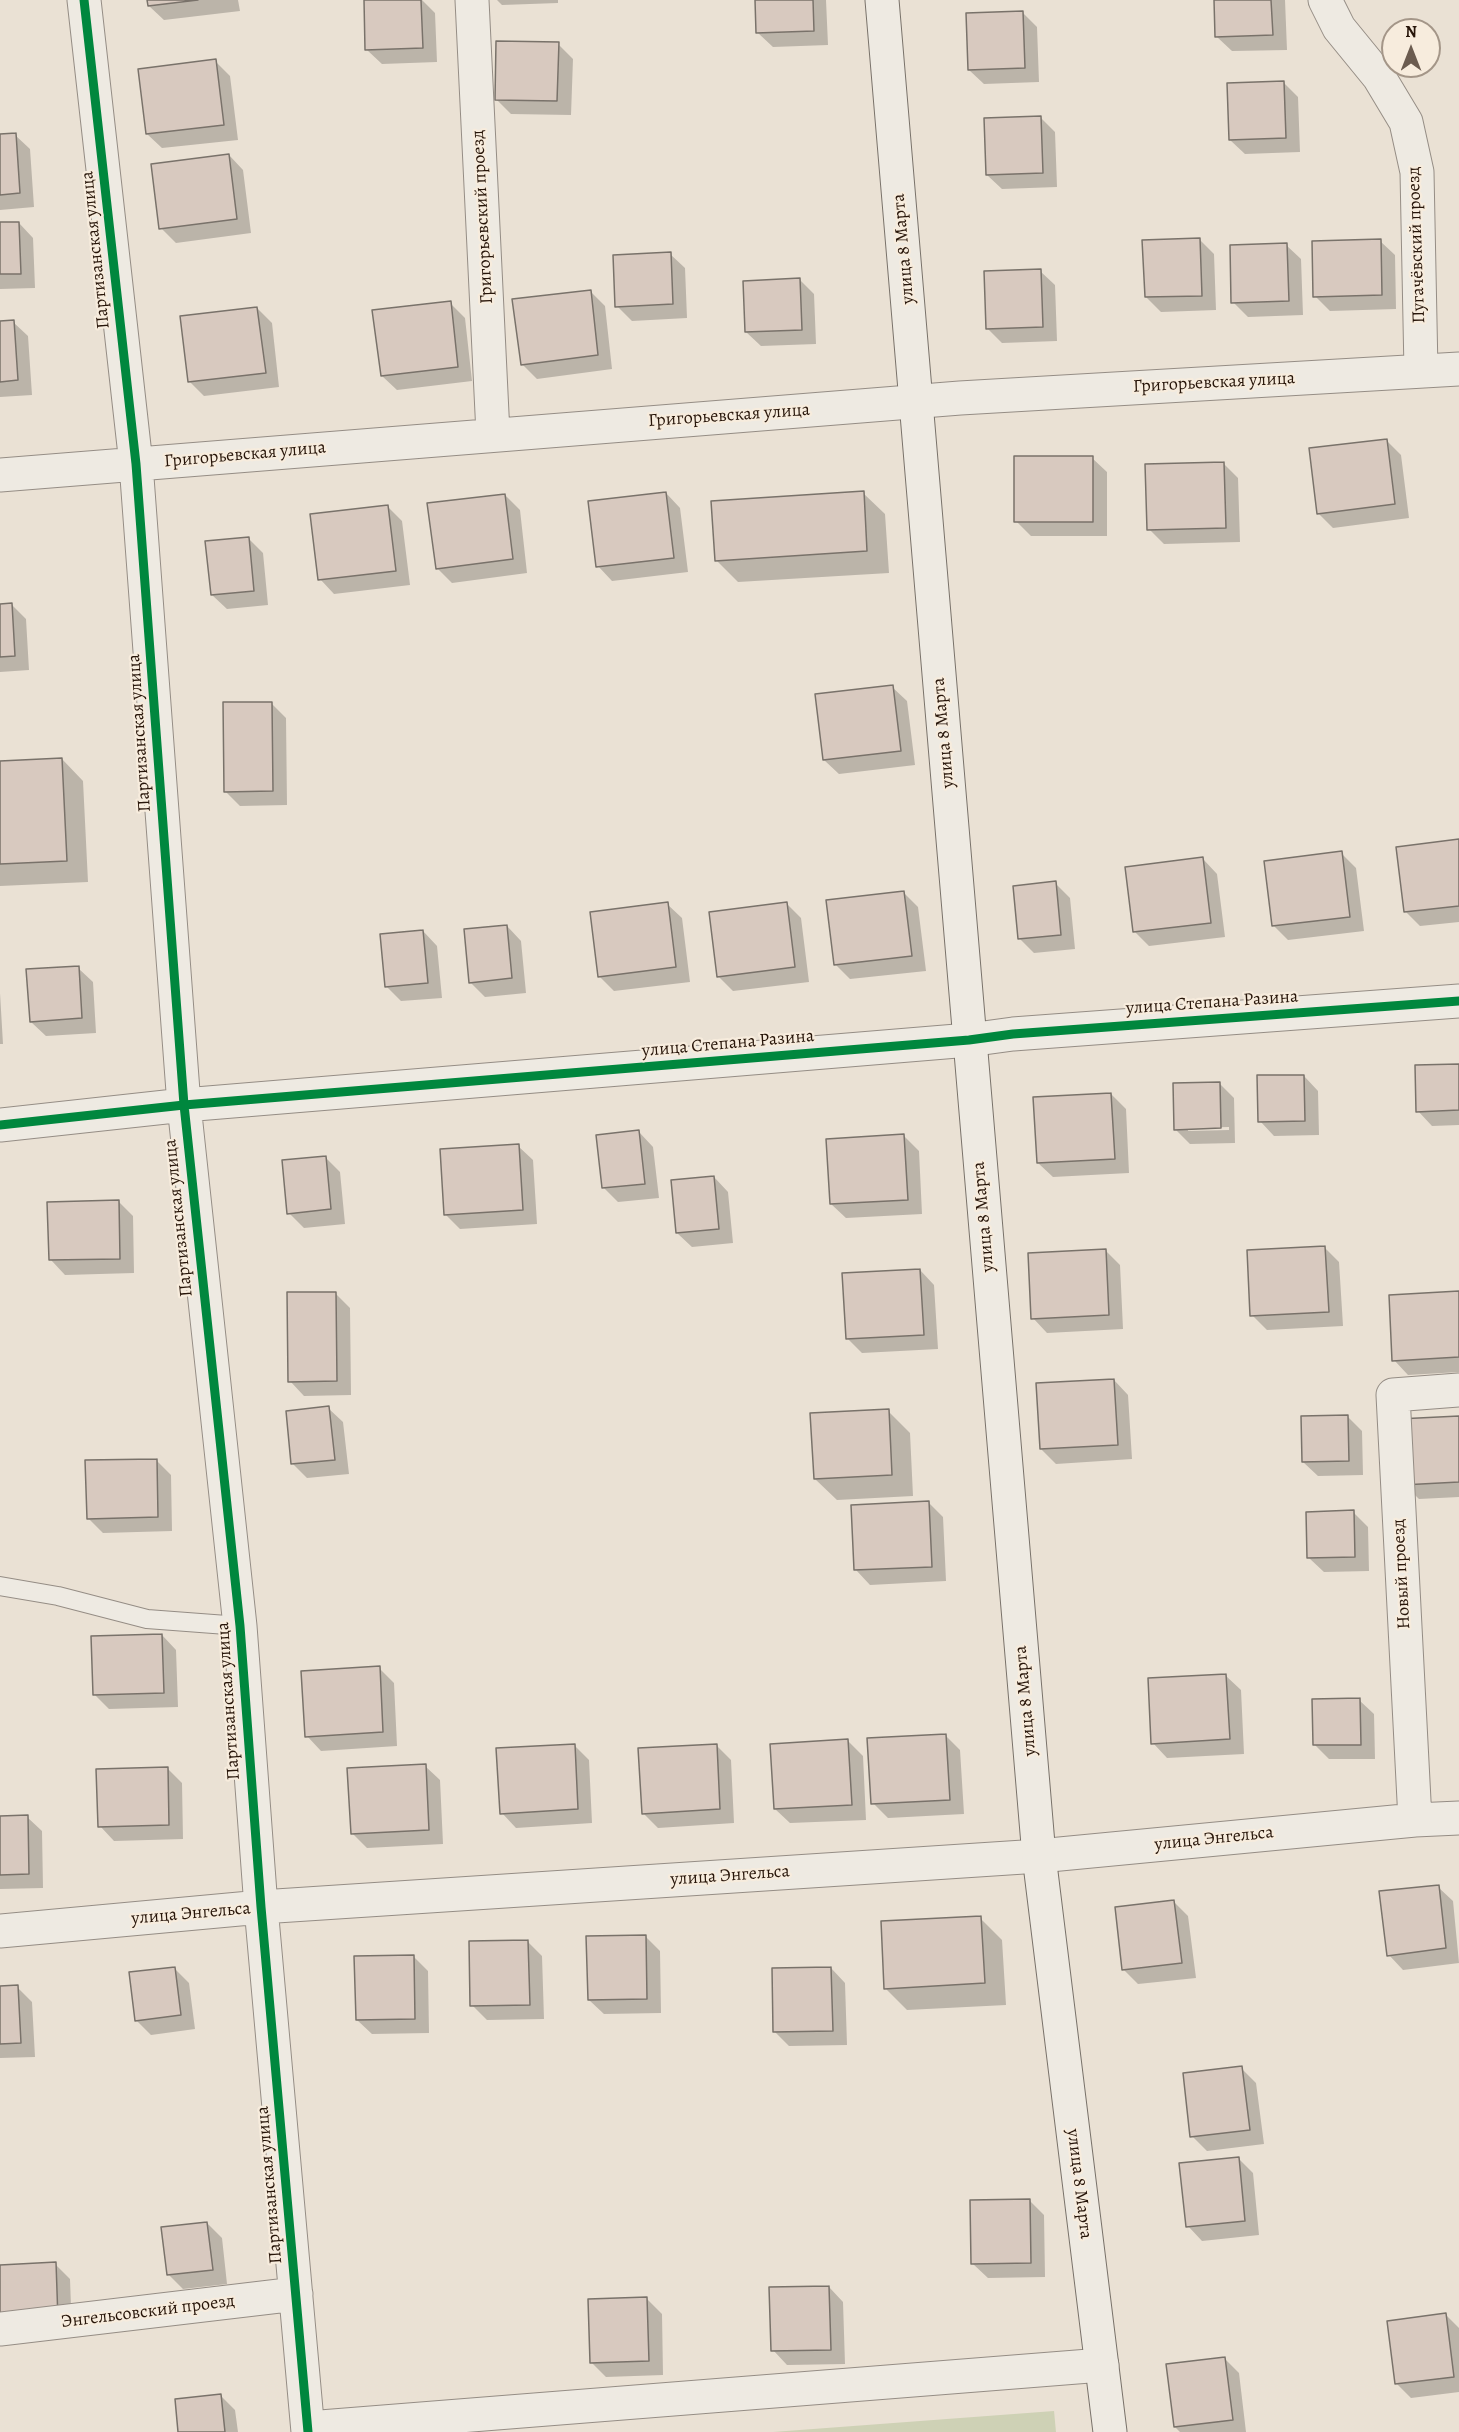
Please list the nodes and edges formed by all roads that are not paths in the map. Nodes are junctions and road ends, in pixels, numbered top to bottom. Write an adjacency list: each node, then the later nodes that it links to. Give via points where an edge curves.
1 (84, 0): 9 (street, Партизанская улица)
2 (472, 0): 8 (street, Григорьевский проезд)
3 (882, 0): 7 (street, улица 8 Марта)
4 (1325, 0): 6 (street, Пугачёвский проезд, via 1339,28 1379,77 1406,122 1417,172)
5 (1459, 369): 6 (street, Григорьевская улица)
6 (1421, 371): 7 (street, Григорьевская улица)
7 (917, 401): 8 (street, Григорьевская улица); 12 (street, улица 8 Марта)
8 (493, 434): 9 (street, Григорьевская улица)
9 (136, 464): 10 (street, Григорьевская улица); 13 (street, Партизанская улица)
10 (0, 475)
11 (1459, 1001): 12 (street, улица Степана Разина)
12 (969, 1040): 13 (street, улица Степана Разина); 20 (street, улица 8 Марта)
13 (184, 1105): 14 (street, улица Степана Разина); 17 (street, Партизанская улица)
14 (0, 1125)
15 (1459, 1390): 19 (street, Новый проезд, via 1393,1395)
16 (0, 1586): 17 (lane, via 147,1619)
17 (240, 1626): 21 (street, Партизанская улица)
18 (1459, 1818): 19 (street, улица Энгельса)
19 (1415, 1820): 20 (street, улица Энгельса)
20 (1039, 1856): 21 (street, улица Энгельса); 25 (street, улица 8 Марта)
21 (261, 1907): 22 (street, улица Энгельса); 23 (street, Партизанская улица)
22 (0, 1931)
23 (296, 2294): 24 (street, Энгельсовский проезд); 26 (street, Партизанская улица)
24 (0, 2329)
25 (1102, 2365): 26 (street); 27 (street, улица 8 Марта)
26 (308, 2430)
27 (1110, 2432)

